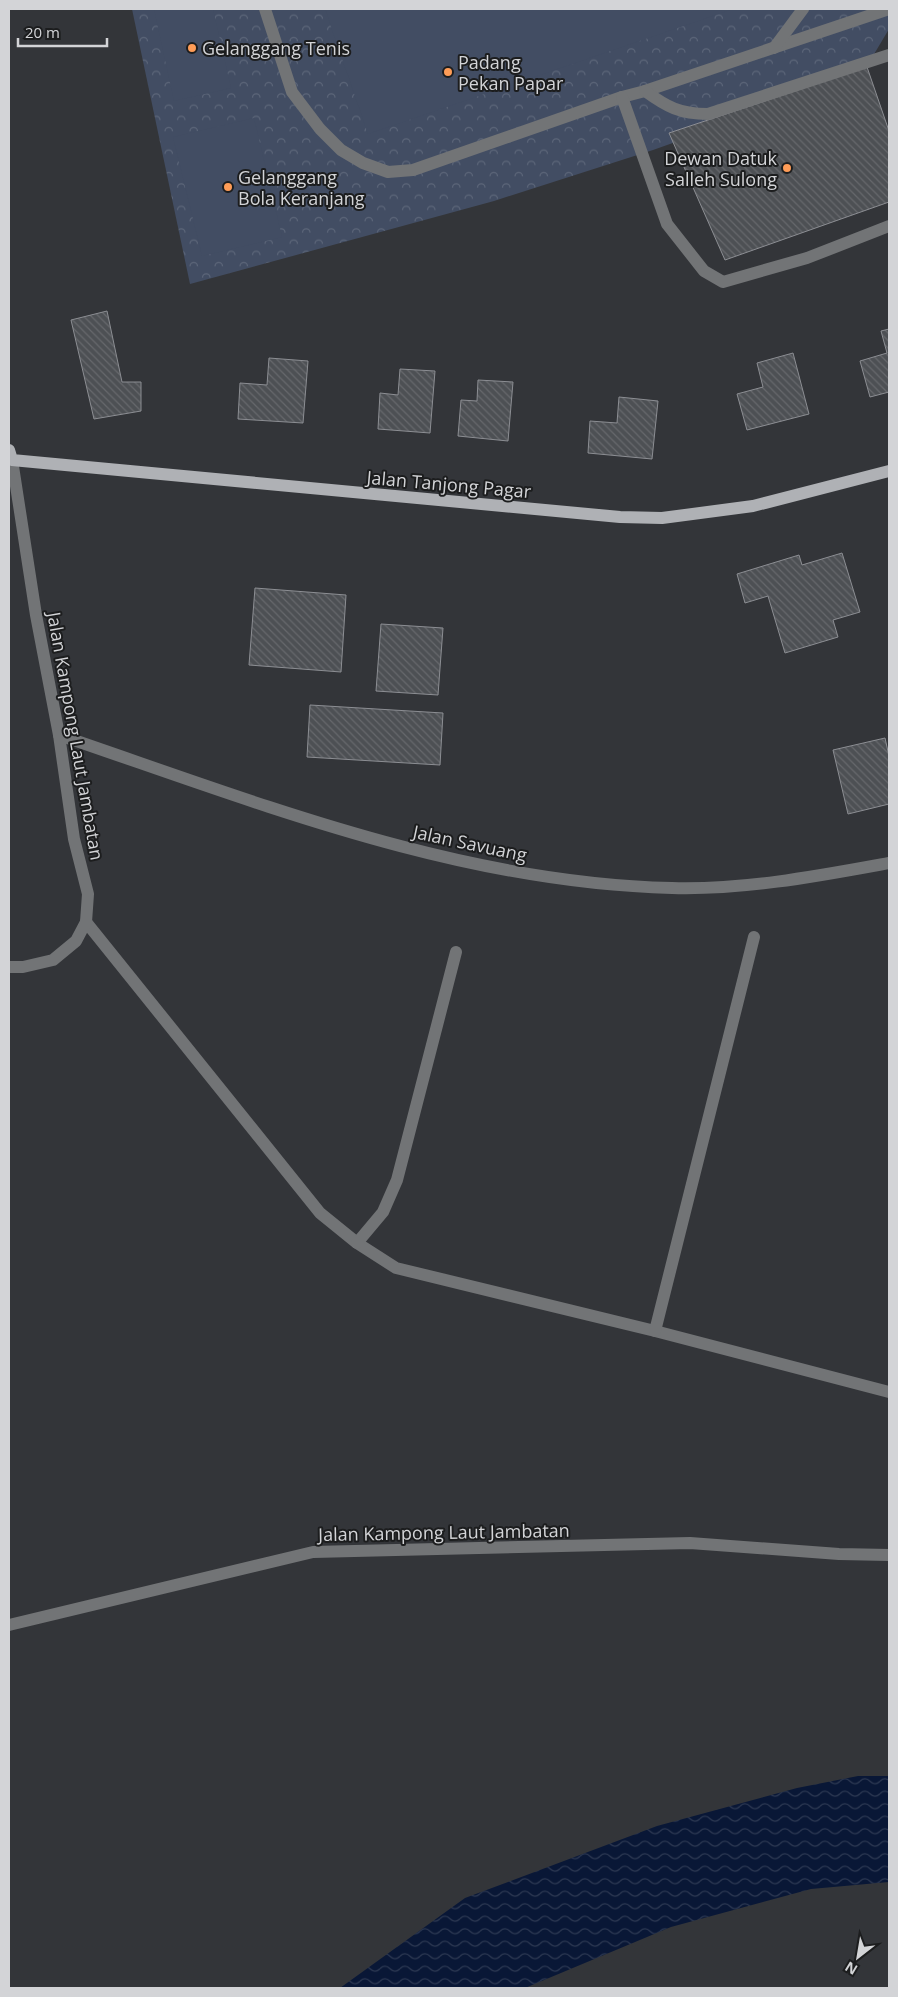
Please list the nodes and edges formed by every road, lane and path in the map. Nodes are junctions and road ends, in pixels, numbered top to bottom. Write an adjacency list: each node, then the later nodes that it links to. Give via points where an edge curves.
1 (265, 9): 7 (street, via 292,92 304,109 341,150 388,172 412,170)
2 (803, 9): 4 (street)
3 (889, 9): 4 (street)
4 (774, 48): 6 (street)
5 (889, 55): 6 (street, via 708,114 677,111)
6 (645, 91): 7 (street)
7 (622, 97): 8 (street, via 667,224 704,271 723,282 807,258)
8 (889, 226)
9 (10, 455): 10 (main road, Jalan Tanjong Pagar, via 610,516 662,518 753,506); 11 (street, Jalan Kampong Laut Jambatan, via 36,615)
10 (889, 471)
11 (60, 735): 12 (street, Jalan Savuang, via 333,828 501,869 589,882 673,888 749,884); 13 (street, Jalan Kampong Laut Jambatan, via 74,840 88,894)
12 (889, 863)
13 (86, 922): 16 (street, Jalan Kampong Laut Jambatan, via 76,941 53,960); 17 (street, via 320,1213)
14 (754, 937): 18 (street)
15 (456, 952): 17 (street, via 397,1180 383,1212)
16 (9, 967)
17 (357, 1243): 18 (street, via 396,1268)
18 (656, 1331): 19 (street)
19 (889, 1392)
20 (889, 1555): 21 (street, Jalan Kampong Laut Jambatan, via 690,1543 313,1552)
21 (9, 1625)

